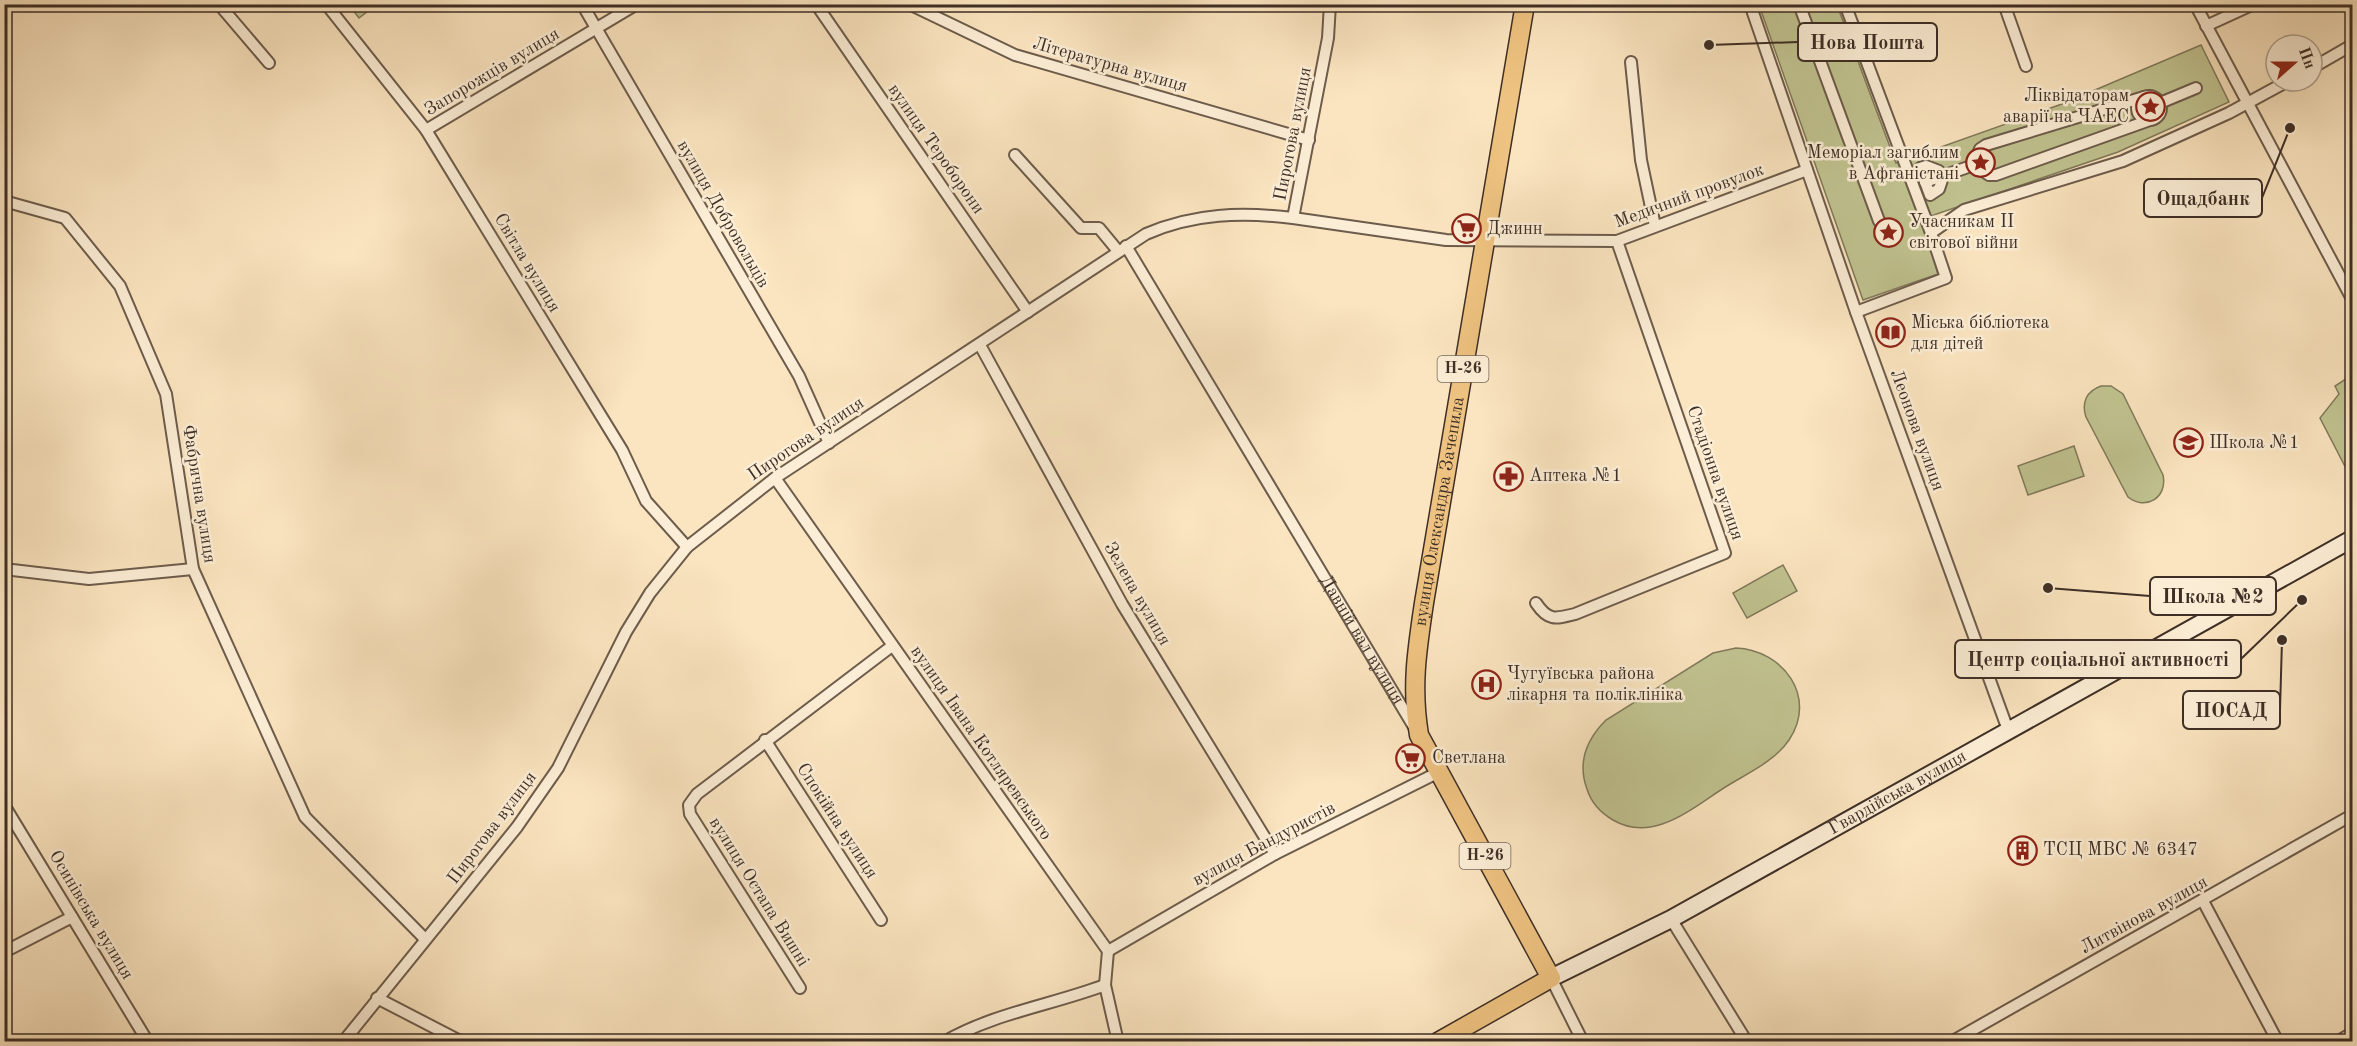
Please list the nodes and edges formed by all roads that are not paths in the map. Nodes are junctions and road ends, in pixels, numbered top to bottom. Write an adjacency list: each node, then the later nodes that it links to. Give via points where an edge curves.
1 (224, 4): 20 (street, via 223,9)
2 (326, 4): 28 (street, Світла вулиця)
3 (582, 4): 16 (street, вулиця Добровольців)
4 (637, 4): 16 (street, Запорожців вулиця)
5 (816, 4): 43 (street, вулиця Тероборони)
6 (909, 4): 29 (street, Літературна вулиця, via 1015,55)
7 (1330, 4): 29 (street, Пирогова вулиця, via 1328,38)
8 (1525, 4): 40 (main road, вулиця Олександра Зачепила / Н-26)
9 (1750, 4): 32 (street, Леонова вулиця)
10 (1799, 4): 36 (street)
11 (1845, 4): 38 (street)
12 (2004, 4): 21 (street)
13 (2195, 4): 15 (street)
14 (2254, 4): 15 (street)
15 (2206, 26): 26 (street)
16 (596, 29): 28 (street, Запорожців вулиця); 46 (street, вулиця Добровольців, via 799,376)
17 (2352, 45): 18 (street)
18 (2324, 61)
19 (1631, 62): 37 (street, via 1641,160)
20 (269, 63)
21 (2026, 66)
22 (2196, 88): 25 (street)
23 (2266, 93): 26 (street)
24 (2144, 97): 25 (street, via 2152,96); 27 (street, via 2137,102 2137,111 2141,118); 31 (street, via 1986,145 1980,149)
25 (2160, 103): 27 (street, via 2160,113)
26 (2247, 103): 38 (street, via 2123,161 1964,210); 42 (street)
27 (2150, 120): 31 (street, via 1996,176)
28 (426, 130): 49 (street, Світла вулиця, via 622,450 646,501)
29 (1309, 140): 35 (street, Пирогова вулиця)
30 (1015, 154): 41 (street, Давній вал вулиця, via 1081,228 1100,228)
31 (1974, 165): 33 (street)
32 (1807, 170): 37 (street, Медичний провулок); 44 (street, Леонова вулиця)
33 (1925, 182)
34 (4, 201): 51 (street, Фабрична вулиця, via 65,218 120,286 166,394)
35 (1293, 218): 40 (street, Медичний провулок); 41 (street, Пирогова вулиця, via 1256,213 1204,216 1171,223)
36 (1879, 221)
37 (1655, 226): 39 (street, Медичний провулок)
38 (1931, 233): 44 (street, via 1946,278)
39 (1617, 241): 40 (street, Медичний провулок); 52 (street, Стадіонна вулиця, via 1725,553 1575,614 1552,618 1544,615)
40 (1484, 242): 55 (main road, вулиця Олександра Зачепила / Н-26, via 1414,669)
41 (1122, 248): 43 (street, Пирогова вулиця); 55 (street, Давній вал вулиця)
42 (2352, 299)
43 (1028, 312): 45 (street, Пирогова вулиця)
44 (1856, 312): 54 (street, Леонова вулиця)
45 (980, 345): 46 (street, Пирогова вулиця); 60 (street, Зелена вулиця, via 1122,604)
46 (829, 443): 47 (street, Пирогова вулиця)
47 (775, 478): 49 (street, Пирогова вулиця); 53 (street, вулиця Івана Котляревського)
48 (2352, 539): 54 (street, Гвардійська вулиця)
49 (687, 547): 65 (street, Пирогова вулиця, via 650,593 626,632 558,768 517,827)
50 (4, 569): 51 (street, via 89,579)
51 (193, 570): 65 (street, Фабрична вулиця, via 305,817)
52 (1536, 603)
53 (892, 646): 56 (street); 66 (street, вулиця Івана Котляревського)
54 (2008, 730): 63 (street, Гвардійська вулиця)
55 (1419, 735): 57 (main road, Давній вал вулиця / Н-26)
56 (765, 740): 64 (street, Спокійна вулиця); 70 (street, вулиця Остапа Вишні, via 698,794 689,805 690,814)
57 (1439, 772): 60 (street, вулиця Бандуристів); 68 (main road, Давній вал вулиця / Н-26)
58 (4, 805): 62 (street, Осинівська вулиця)
59 (2352, 815): 61 (street, Литвінова вулиця)
60 (1275, 854): 66 (street, вулиця Бандуристів)
61 (2203, 901): 81 (street, Литвінова вулиця); 82 (street)
62 (72, 917): 67 (street); 73 (street, Осинівська вулиця)
63 (1671, 919): 68 (street, Гвардійська вулиця); 80 (street)
64 (881, 920)
65 (425, 939): 71 (street, Пирогова вулиця)
66 (1108, 951): 69 (street)
67 (4, 952)
68 (1551, 978): 78 (main road, Гвардійська вулиця); 79 (street, Давній вал вулиця)
69 (1105, 986): 76 (street, via 1015,1011); 77 (street)
70 (800, 988)
71 (377, 998): 74 (street, Пирогова вулиця); 75 (street)
72 (2352, 1033): 83 (street)
73 (148, 1041)
74 (343, 1041)
75 (462, 1041)
76 (944, 1041)
77 (1118, 1041)
78 (1438, 1041)
79 (1583, 1041)
80 (1747, 1041)
81 (1951, 1041)
82 (2278, 1041)
83 (2337, 1041)

